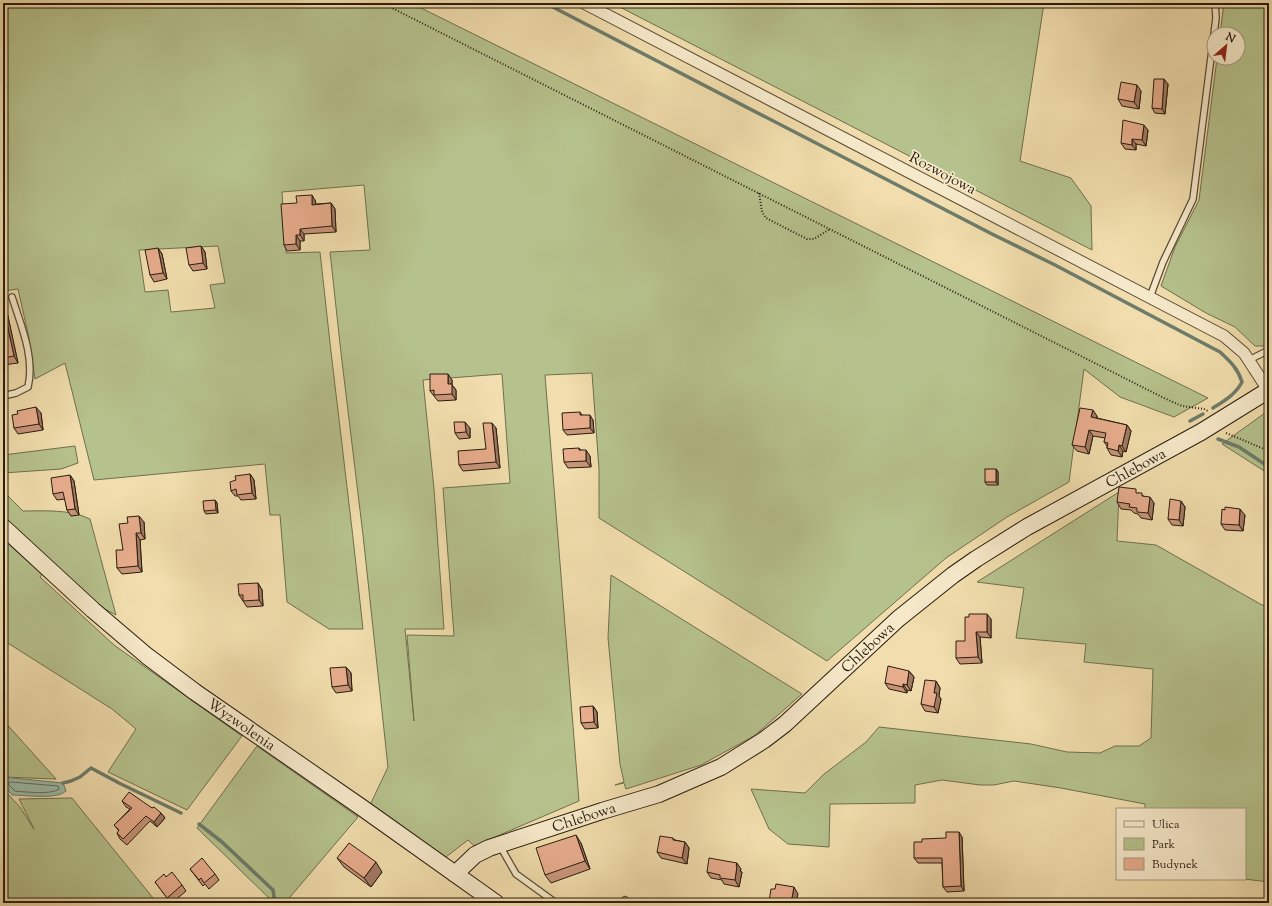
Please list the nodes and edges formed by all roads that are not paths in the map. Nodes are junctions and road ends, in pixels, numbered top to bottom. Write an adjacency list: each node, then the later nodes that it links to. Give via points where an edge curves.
1 (584, 3): 4 (street, Rozwojowa)
2 (1214, 3): 4 (lane, via 1216,18 1193,199 1163,262)
3 (12, 297): 8 (lane, via 26,341 31,374 28,387)
4 (1150, 297): 6 (street, Rozwojowa, via 1224,336)
5 (1269, 350): 6 (lane)
6 (1249, 360): 7 (street, Rozwojowa)
7 (1269, 390): 10 (street, Chlebowa, via 1188,439 1027,527 958,571 898,618 785,724 726,764 659,794)
8 (3, 396)
9 (3, 528): 11 (street, Wyzwolenia, via 147,656)
10 (499, 844): 11 (street, Chlebowa, via 475,855); 13 (lane, via 516,874)
11 (455, 874): 12 (street, Wyzwolenia)
12 (496, 903)
13 (556, 903)

